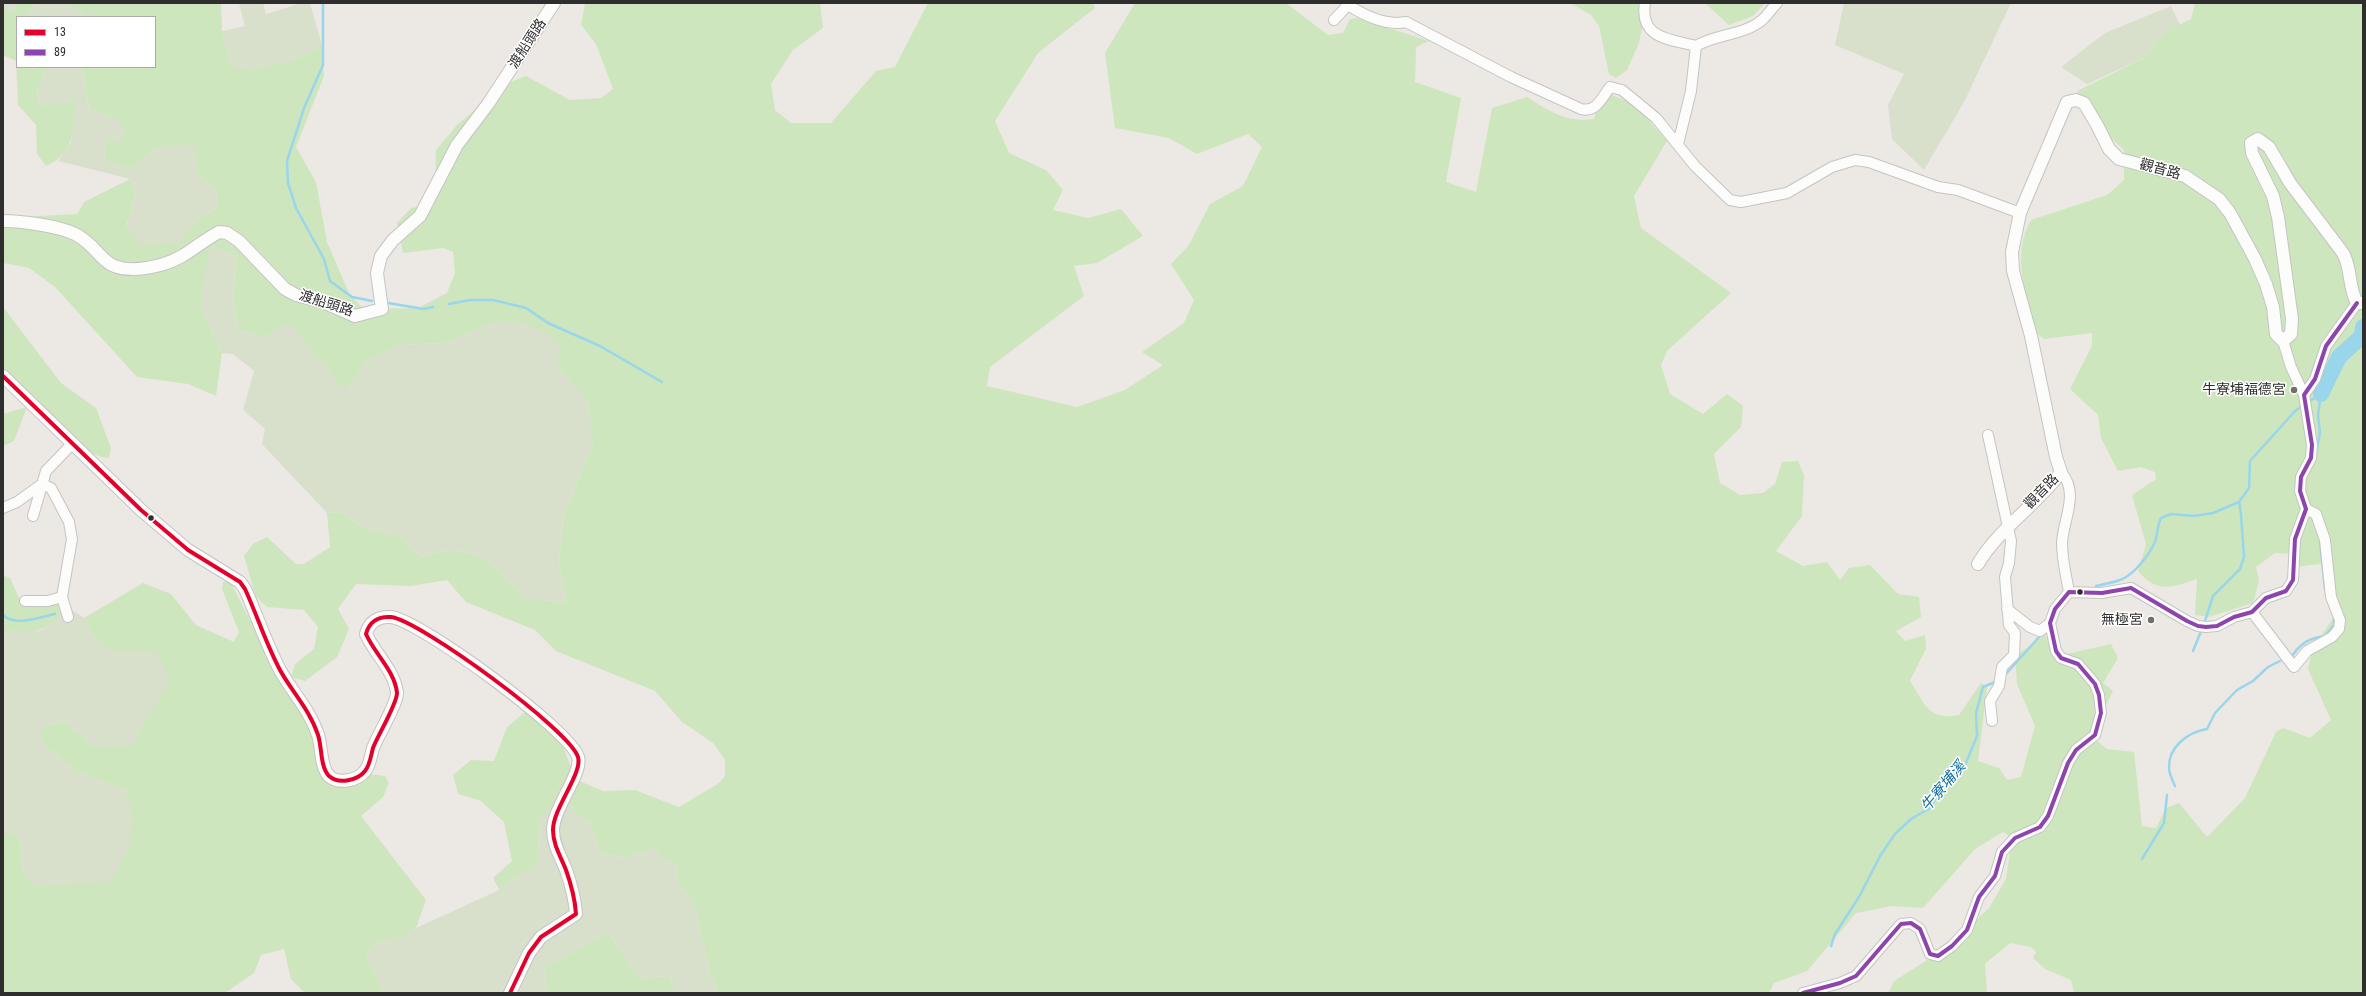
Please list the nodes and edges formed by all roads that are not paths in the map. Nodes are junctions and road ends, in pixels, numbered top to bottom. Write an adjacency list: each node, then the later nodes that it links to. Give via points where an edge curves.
1 (554, 3): 9 (street, 渡船頭路, via 488,104 457,145 420,216 393,240 381,256 377,273 382,309 355,316 323,302 296,295 285,289 255,257 226,233 219,232 183,256 163,264 139,269 119,268 106,261 87,241 73,233 22,221)
2 (1645, 3): 6 (street, via 1645,23 1652,33)
3 (1777, 3): 6 (street, via 1762,20 1744,29 1713,37)
4 (1348, 4): 5 (street); 7 (street, via 1360,13 1394,25 1406,22 1581,109 1588,111 1594,108 1610,87 1622,90 1656,118)
5 (1334, 20)
6 (1696, 46): 7 (street, via 1691,91)
7 (1678, 144): 8 (street, via 1730,200 1741,202 1787,193 1832,167 1855,160 1869,162 1938,187 1958,190)
8 (2020, 213): 11 (street, 觀音路, via 2067,102 2076,100 2084,103 2109,149 2119,159 2184,176 2219,199 2255,258 2273,306 2276,334); 16 (street, 觀音路, via 2012,252 2013,271 2032,336)
9 (3, 221)
10 (2360, 303): 11 (street, via 2352,294 2349,264 2346,259 2290,183 2269,147 2258,139 2251,143 2252,153 2273,196 2287,273 2291,334); 13 (street, via 2326,346)
11 (2283, 341): 13 (street)
12 (3, 376): 15 (street)
13 (2305, 401): 19 (street, via 2312,445 2311,458 2301,478 2300,491)
14 (1988, 435): 21 (street)
15 (73, 443): 17 (street, via 46,471); 31 (street, via 141,510 188,550 240,582 280,670 308,712 318,735 329,776 337,780 350,780 366,770 381,730 397,700 397,691 389,673 366,634 368,626 375,620 388,618 408,624 460,655 554,727 573,750 578,757 578,769 556,810 553,830 556,847 575,899 576,914 541,937 529,952)
16 (2061, 472): 21 (street, 觀音路, via 2051,486 2028,505); 23 (street, via 2068,484 2070,502 2062,541 2062,561)
17 (42, 484): 18 (street, via 17,502); 20 (street); 24 (street, via 51,488 69,522 72,539)
18 (3, 508)
19 (2306, 509): 27 (street, via 2295,539 2295,566 2290,586 2286,591 2266,598); 27 (street, via 2316,514 2325,540 2331,597 2340,620 2339,629 2332,637 2307,651 2294,667)
20 (33, 516)
21 (2009, 527): 22 (street, 觀音路, via 1984,553); 26 (street, via 2011,541 2005,577)
22 (1978, 564)
23 (2069, 592): 27 (street, via 2102,593 2132,588 2202,627 2217,626 2234,617); 29 (street, via 2055,609)
24 (62, 597): 25 (street, via 48,601); 28 (street)
25 (25, 601)
26 (2007, 609): 29 (street, via 2030,627 2040,631); 30 (street, via 2009,625 2015,633 2014,655 2002,667 1999,686 1990,702)
27 (2252, 612)
28 (68, 617)
29 (2050, 623): 32 (street, via 2056,651 2061,658 2078,664 2095,684 2101,714 2095,735 2076,750 2068,763 2048,816 2040,827 2015,838 2002,852 1995,876 1979,897 1967,930 1952,946 1938,956 1930,954 1920,929 1912,923 1901,924 1856,976 1840,984)
30 (1992, 720)
31 (510, 993)
32 (1803, 993)

